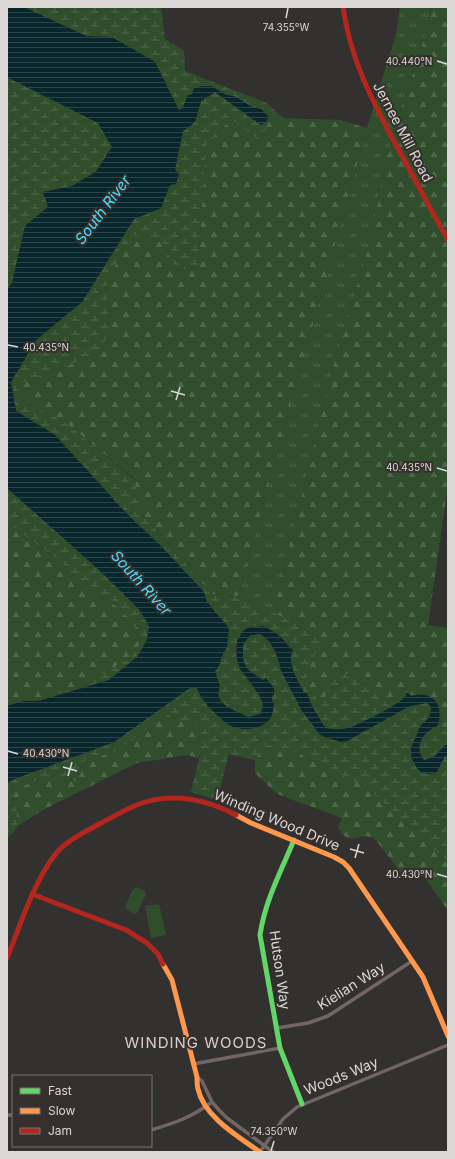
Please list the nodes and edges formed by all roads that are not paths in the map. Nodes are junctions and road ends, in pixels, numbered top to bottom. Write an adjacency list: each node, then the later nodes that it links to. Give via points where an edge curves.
1 (343, 7): 2 (street, Jernee Mill Road, via 352,54 364,83)
2 (448, 240)
3 (294, 840): 4 (street, Winding Wood Drive, via 207,802 180,798 154,800 130,808 67,843 45,868); 6 (street, Winding Wood Drive, via 334,856 347,865); 7 (street, Hutson Way, via 266,907 261,928 261,942)
4 (32, 894): 5 (street, Winding Wood Drive); 11 (street, via 126,930 147,943 158,954 172,980)
5 (7, 958)
6 (412, 961): 7 (street, Kielian Way, via 328,1016 308,1023); 8 (street, Winding Wood Drive, via 427,986)
7 (277, 1028): 10 (street, Hutson Way)
8 (448, 1036)
9 (448, 1045): 14 (street, Woods Way)
10 (280, 1048): 11 (street); 14 (street, Hutson Way)
11 (193, 1064): 12 (street)
12 (198, 1077): 13 (street); 15 (street, via 199,1092)
13 (212, 1102): 15 (street); 17 (street, via 228,1118)
14 (302, 1104): 17 (street, Woods Way, via 286,1116)
15 (206, 1106): 16 (street, via 192,1116); 18 (street, via 222,1124)
16 (152, 1130)
17 (265, 1145): 18 (street, Woods Way); 19 (street)
18 (260, 1152)
19 (273, 1152)

